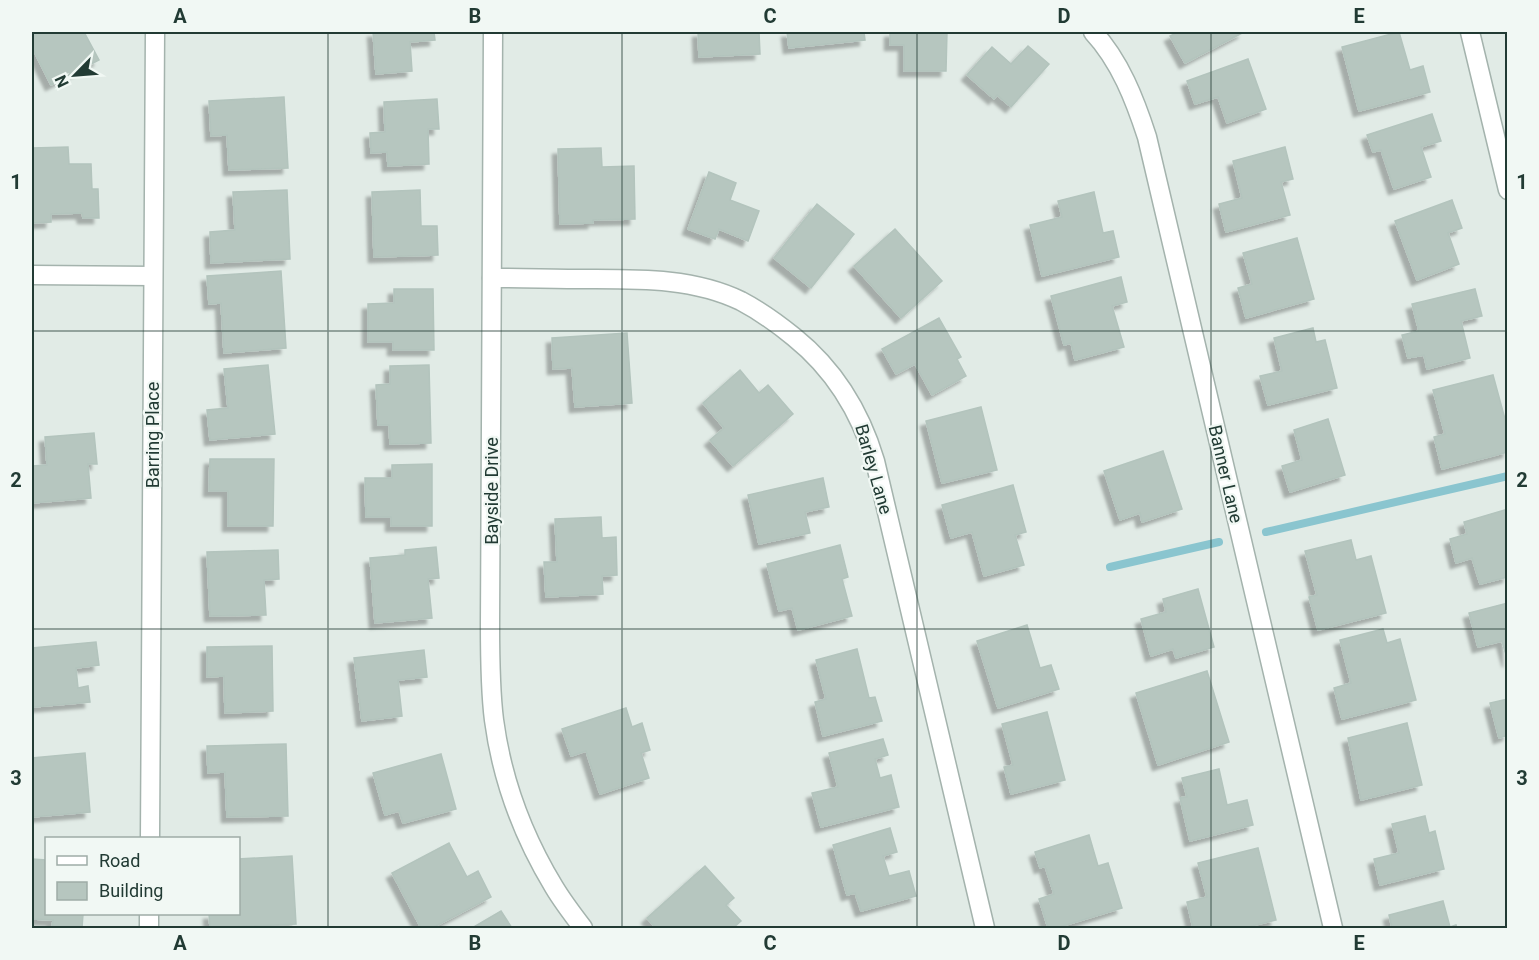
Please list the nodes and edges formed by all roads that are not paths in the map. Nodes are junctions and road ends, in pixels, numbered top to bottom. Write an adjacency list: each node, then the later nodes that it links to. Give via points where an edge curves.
1 (155, 32): 7 (street, Barring Place)
2 (493, 32): 8 (street, Bayside Drive)
3 (1093, 32): 12 (street, Banner Lane, via 1124,77 1148,137)
4 (1470, 32): 5 (street)
5 (1508, 190)
6 (32, 275): 7 (street)
7 (153, 276): 9 (street, Barring Place)
8 (492, 278): 10 (street, Bayside Drive, via 490,649 495,728 521,822 555,889); 11 (street, Barley Lane, via 635,279 708,290 741,302 781,326 838,383 857,412 875,461)
9 (150, 837)
10 (583, 928)
11 (985, 928)
12 (1333, 928)

